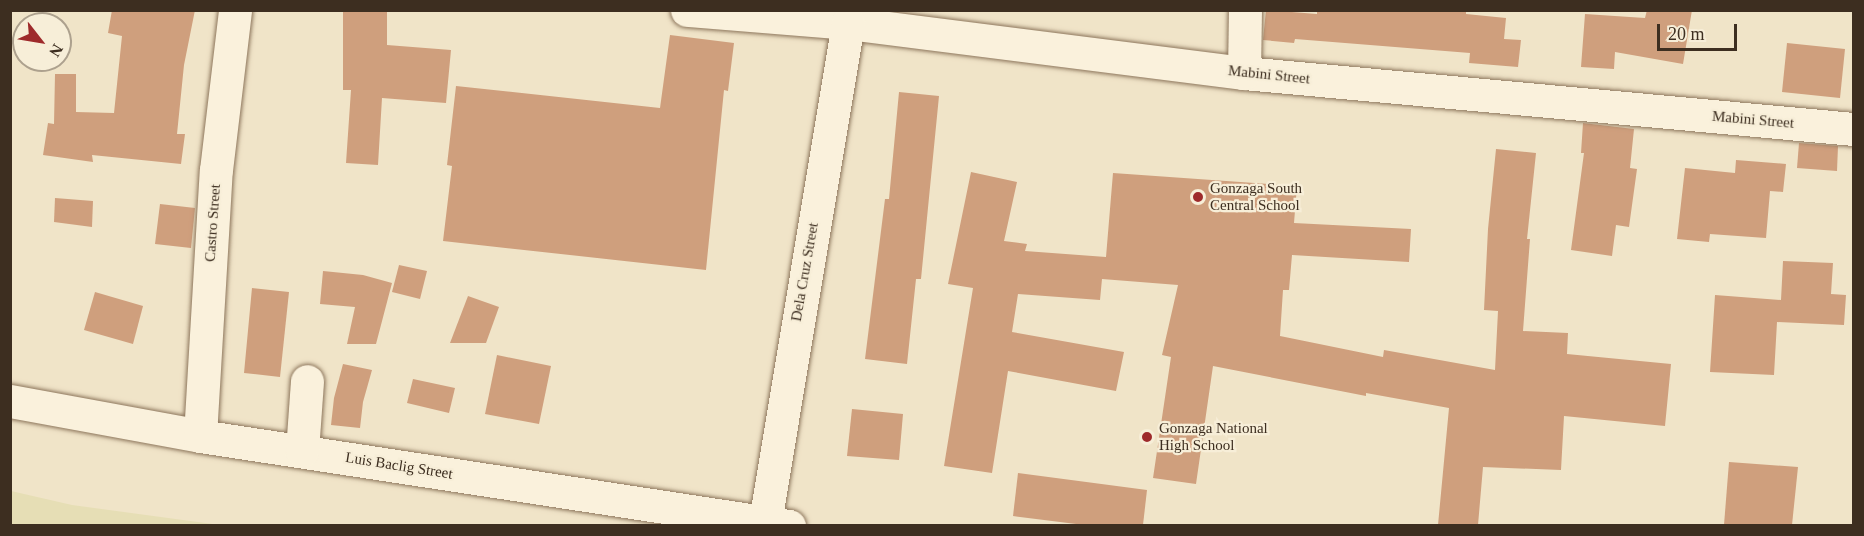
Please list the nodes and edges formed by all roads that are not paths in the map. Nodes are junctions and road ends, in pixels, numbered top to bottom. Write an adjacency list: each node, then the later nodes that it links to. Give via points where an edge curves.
1 (235, 10): 9 (street, Castro Street, via 216,170)
2 (687, 10): 4 (street, Mabini Street)
3 (1245, 10): 5 (street)
4 (848, 23): 5 (street, Mabini Street); 11 (street, Dela Cruz Street)
5 (1244, 73): 6 (street, Mabini Street)
6 (1854, 129)
7 (307, 381): 10 (street)
8 (10, 401): 9 (street, Luis Baclig Street)
9 (200, 436): 10 (street, Luis Baclig Street)
10 (302, 451): 11 (street, Luis Baclig Street)
11 (777, 524)

